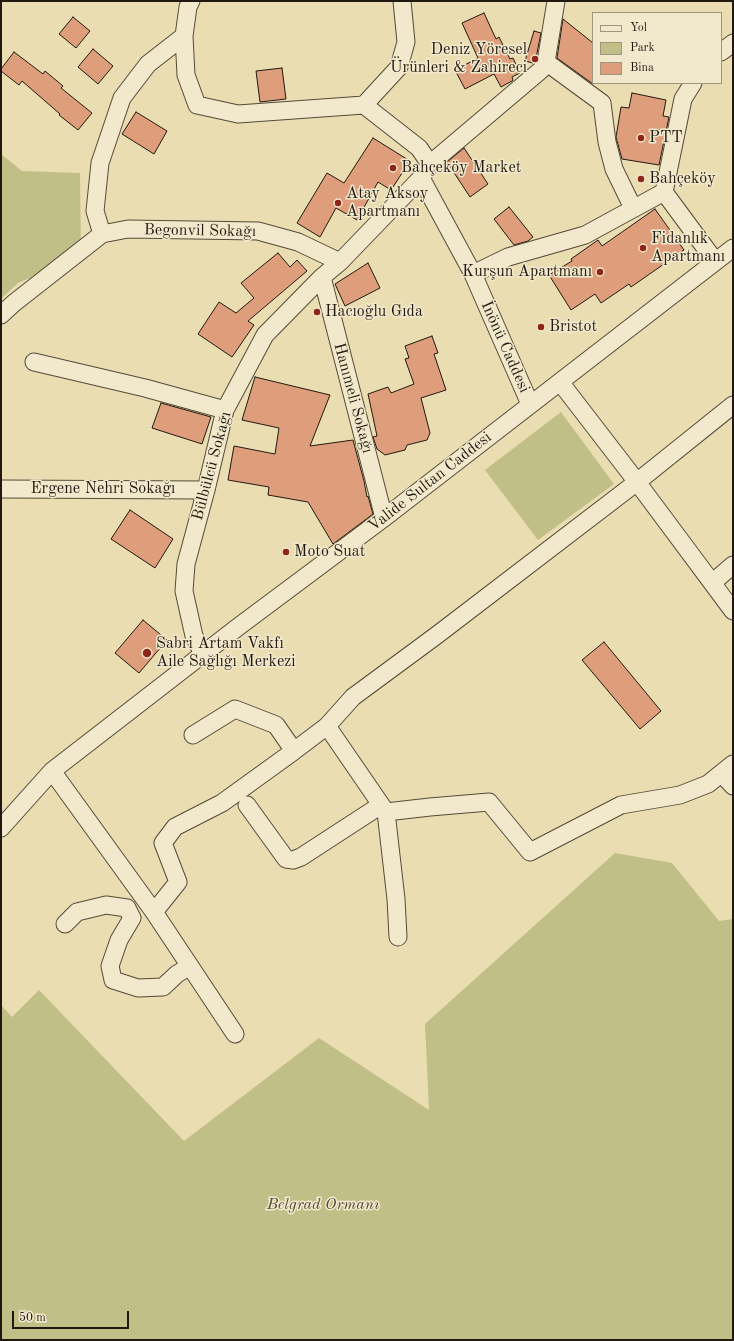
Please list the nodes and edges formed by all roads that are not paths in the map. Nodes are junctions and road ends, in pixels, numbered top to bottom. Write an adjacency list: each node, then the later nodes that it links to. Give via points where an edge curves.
1 (191, 1): 4 (street)
2 (556, 1): 7 (street)
3 (406, 2): 9 (street, via 406,42 399,67)
4 (184, 36): 9 (street, via 186,75 197,105 238,114); 13 (street, via 148,64 122,98 100,163 95,211)
5 (733, 43): 6 (street)
6 (722, 51)
7 (546, 62): 10 (street, via 541,70); 12 (street, via 602,103 607,142 614,169)
8 (692, 84): 11 (street, via 683,99)
9 (364, 105): 10 (street, İnönü Caddesi, via 419,148)
10 (426, 171): 16 (street, Bülbülcü Sokağı); 17 (street, İnönü Caddesi)
11 (664, 192): 12 (street); 15 (street)
12 (633, 208): 17 (street, via 585,235 508,258)
13 (102, 234): 16 (street, Begonvil Sokağı, via 128,229 258,231 298,242); 19 (street, via 19,298)
14 (733, 248): 15 (street, Valide Sultan Caddesi)
15 (715, 261): 21 (street, Valide Sultan Caddesi)
16 (340, 262): 18 (street, Bülbülcü Sokağı)
17 (473, 274): 22 (street, İnönü Caddesi)
18 (322, 277): 24 (street, Bülbülcü Sokağı, via 265,336); 28 (street, Hanımeli Sokağı)
19 (1, 315)
20 (34, 362): 24 (street)
21 (560, 382): 22 (street, Valide Sultan Caddesi); 25 (street)
22 (530, 404): 28 (street, Valide Sultan Caddesi)
23 (733, 405): 25 (street)
24 (225, 410): 27 (street, Bülbülcü Sokağı)
25 (637, 482): 30 (street); 33 (street, via 353,697)
26 (1, 488): 27 (street, Ergene Nehri Sokağı)
27 (206, 490): 32 (street, Bülbülcü Sokağı, via 186,564 184,591 194,636)
28 (384, 518): 32 (street, Valide Sultan Caddesi)
29 (733, 565): 30 (street)
30 (712, 583): 31 (street)
31 (733, 611)
32 (203, 654): 36 (street, Valide Sultan Caddesi)
33 (327, 726): 35 (street); 39 (street)
34 (192, 735): 35 (street, via 235,709 276,725)
35 (294, 751): 43 (street, via 222,803 176,827 163,843 178,882)
36 (52, 771): 40 (street, Valide Sultan Caddesi); 41 (street)
37 (729, 775): 39 (street, via 680,795 621,805 530,852 489,802)
38 (247, 805): 39 (street, via 286,859 293,860)
39 (384, 808): 45 (street, via 396,899)
40 (1, 828)
41 (141, 894): 42 (street); 43 (street)
42 (127, 908): 44 (street, via 106,905 77,912); 46 (street, via 132,918 119,940 110,966 113,980 138,988 162,987)
43 (154, 912): 46 (street)
44 (65, 924)
45 (398, 937)
46 (190, 966): 47 (street)
47 (235, 1034)

